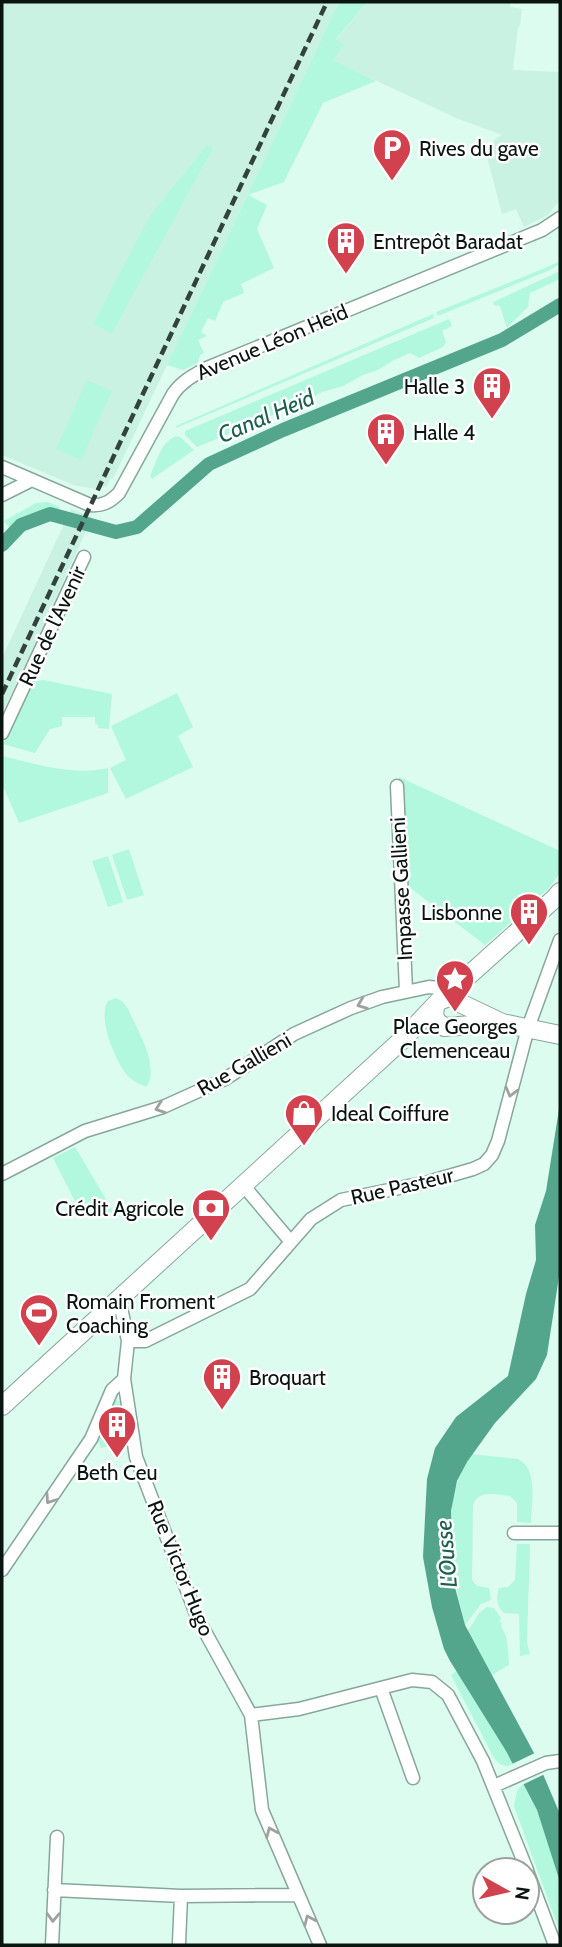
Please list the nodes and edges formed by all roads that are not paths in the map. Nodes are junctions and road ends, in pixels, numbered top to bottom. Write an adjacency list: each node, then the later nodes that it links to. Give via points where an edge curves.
1 (560, 218): 3 (street, Avenue Léon Heid, via 542,230 192,376 173,394 120,493 111,501 90,505)
2 (2, 467): 3 (street, Avenue Léon Heid)
3 (32, 480): 4 (street)
4 (2, 495)
5 (85, 557): 6 (street, Rue de l'Avenir)
6 (2, 733)
7 (397, 786): 10 (street, Impasse Gallieni)
8 (558, 899): 11 (main road, via 467,977)
9 (560, 940): 14 (street, Rue Pasteur)
10 (406, 991): 11 (street, Rue Gallieni, via 438,988); 16 (street, Rue Gallieni, one-way to 16, via 351,1008 294,1034 225,1079 163,1107 85,1130)
11 (450, 1001): 12 (main road); 13 (main road, via 464,1013 461,1022); 13 (main road, via 434,1015); 15 (main road)
12 (502, 1023): 13 (main road); 14 (main road)
13 (450, 1025): 15 (main road)
14 (544, 1031): 18 (street, Rue Pasteur, one-way to 18, via 492,1155 484,1164 428,1182 341,1200 311,1219)
15 (409, 1033): 17 (main road)
16 (2, 1174)
17 (243, 1185): 18 (street); 19 (main road)
18 (291, 1242): 20 (street, Rue Pasteur, via 250,1289 145,1342)
19 (119, 1298): 20 (street, Rue Victor Hugo); 22 (main road)
20 (128, 1341): 21 (street, Rue Victor Hugo)
21 (124, 1379): 25 (street, one-way to 25, via 112,1390 91,1439); 27 (street, Rue Victor Hugo, via 136,1457 198,1619)
22 (2, 1406)
23 (514, 1533): 24 (street)
24 (560, 1533)
25 (2, 1570)
26 (381, 1688): 27 (street, via 299,1709); 29 (street); 30 (street, via 412,1680 432,1682 449,1695)
27 (251, 1714): 34 (street, Rue Victor Hugo, one-way to 27, via 262,1810)
28 (560, 1761): 30 (street)
29 (413, 1777)
30 (494, 1786): 32 (street)
31 (57, 1837): 33 (street)
32 (522, 1856)
33 (54, 1889): 35 (street); 38 (street, one-way to 38)
34 (297, 1895): 35 (street); 39 (street, Rue Victor Hugo, one-way to 34)
35 (181, 1896): 37 (street)
36 (541, 1908): 40 (street)
37 (179, 1943)
38 (52, 1945)
39 (320, 1945)
40 (555, 1945)

